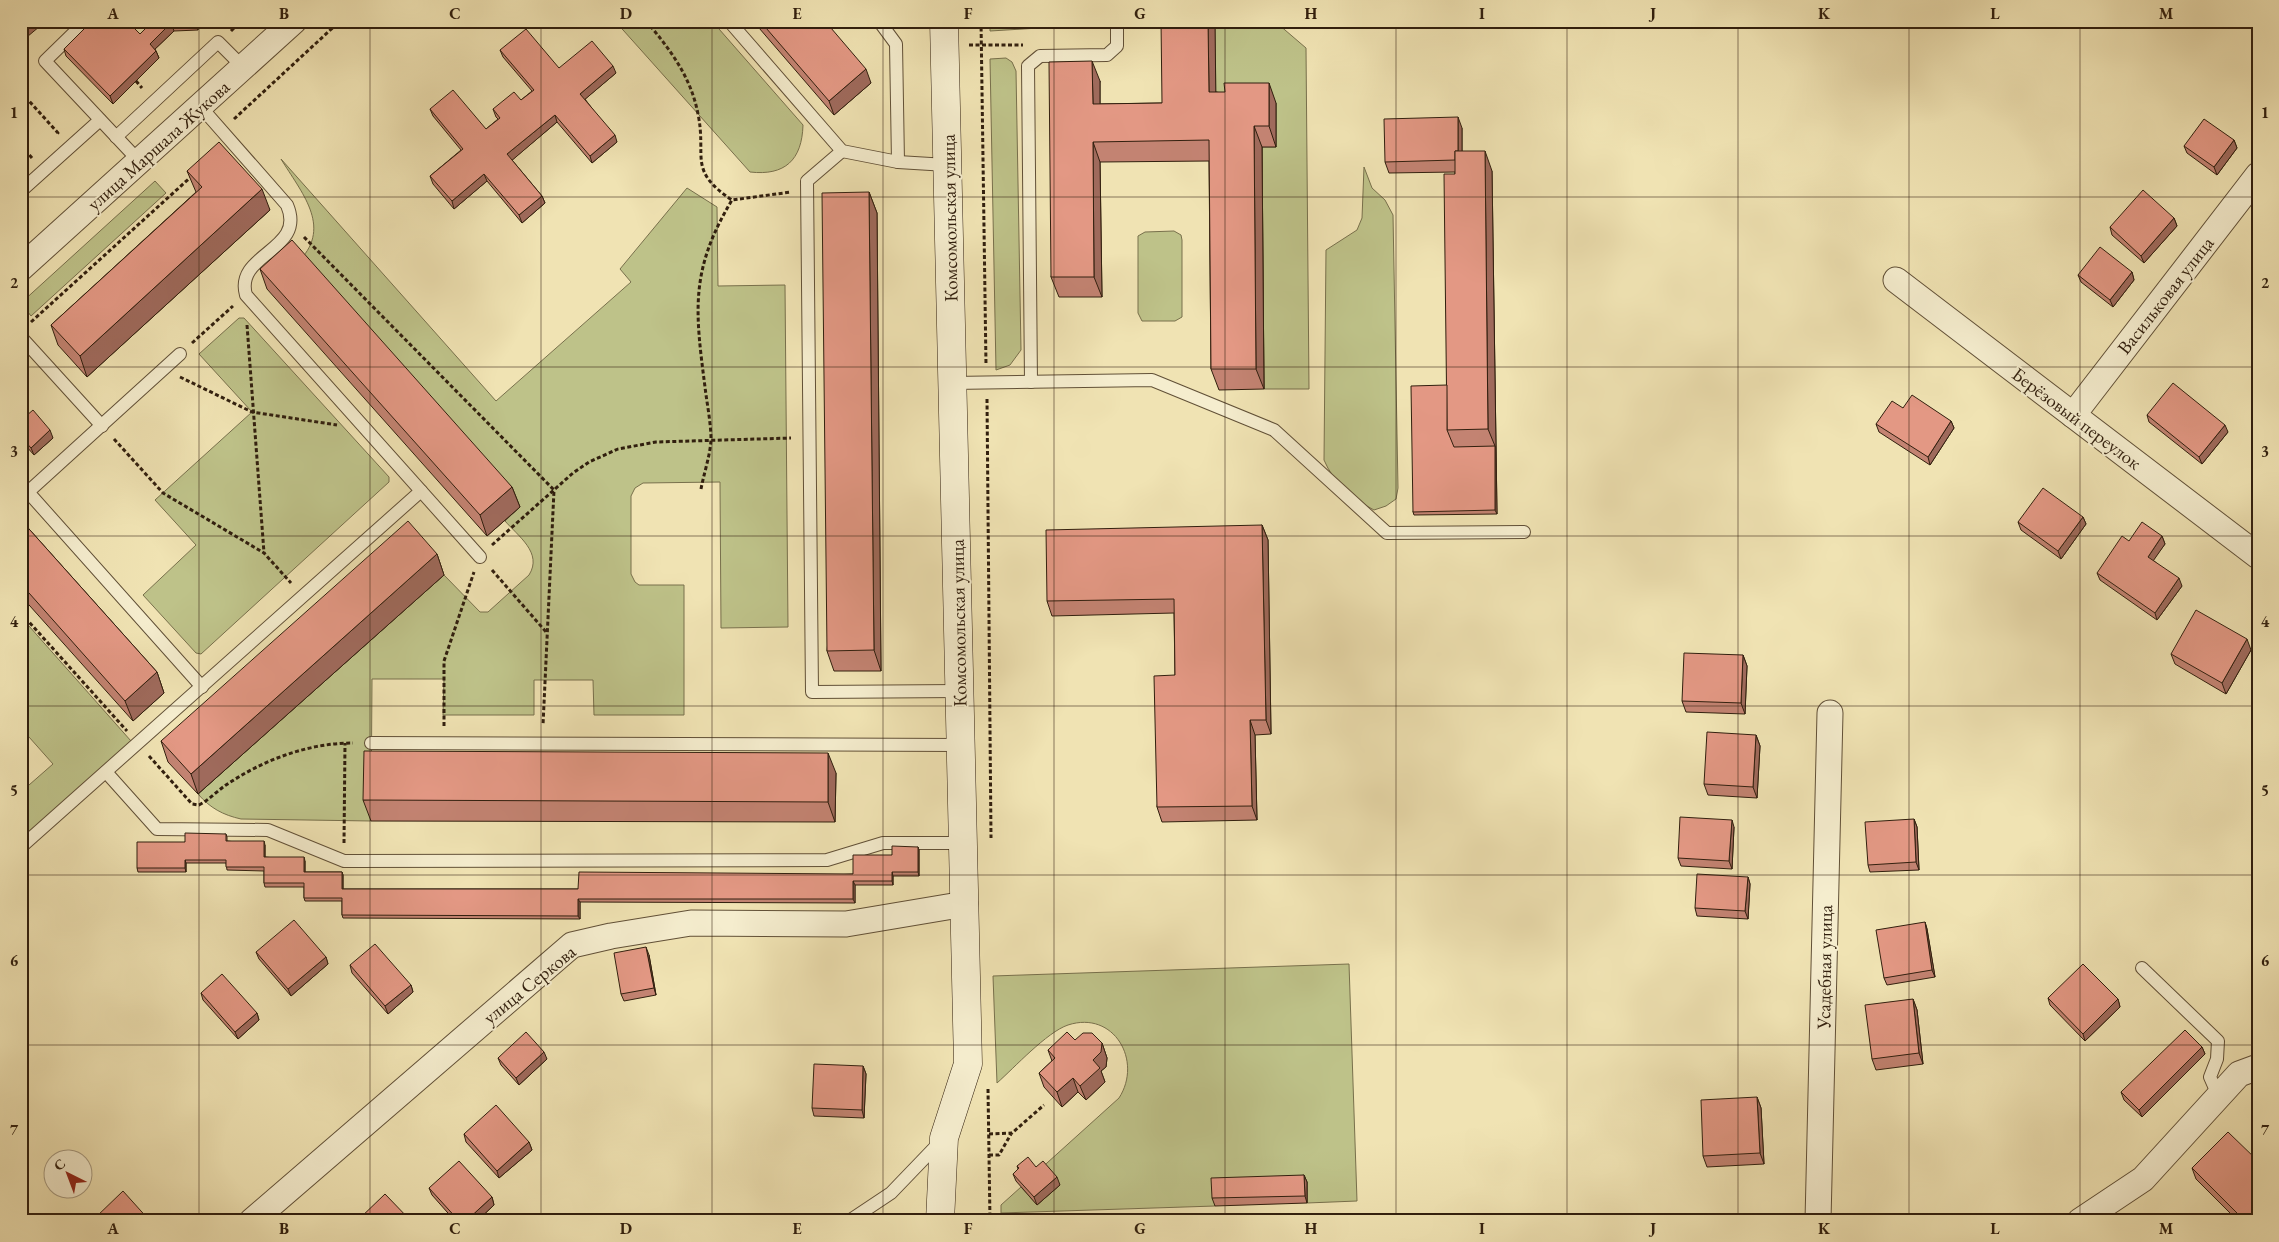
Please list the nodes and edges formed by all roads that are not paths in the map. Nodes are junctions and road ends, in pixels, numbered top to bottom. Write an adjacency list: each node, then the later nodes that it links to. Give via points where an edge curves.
1 (86, 21): 9 (lane, via 45,61)
2 (294, 21): 7 (street, улица Маршала Жукова)
3 (729, 21): 11 (lane)
4 (879, 21): 13 (lane, via 896,44)
5 (944, 21): 14 (street, Комсомольская улица)
6 (1117, 21): 21 (lane, via 1117,46 1107,55 1040,56 1028,66)
7 (243, 67): 8 (street, улица Маршала Жукова); 10 (lane, via 218,42)
8 (200, 106): 12 (street, улица Маршала Жукова); 25 (lane, via 287,205 291,215 287,236 249,270 245,278 246,294)
9 (100, 120): 10 (lane); 16 (lane)
10 (116, 137): 12 (lane)
11 (842, 152): 13 (lane); 30 (lane, via 807,181 812,692)
12 (139, 161): 17 (street, улица Маршала Жукова)
13 (898, 162): 14 (lane)
14 (947, 165): 22 (street, Комсомольская улица)
15 (2258, 175): 23 (street, Васильковая улица)
16 (21, 191)
17 (21, 268)
18 (1896, 280): 23 (street, Берёзовый переулок)
19 (21, 337): 24 (lane)
20 (180, 354): 24 (lane)
21 (1031, 382): 22 (lane); 26 (lane, via 1152,380 1274,430 1387,533)
22 (952, 383): 30 (street, Комсомольская улица)
23 (2073, 415): 27 (street, Берёзовый переулок)
24 (102, 426): 29 (lane, via 28,492)
25 (421, 491): 28 (lane); 29 (lane)
26 (1524, 532)
27 (2258, 556)
28 (480, 557)
29 (202, 686): 34 (lane)
30 (960, 691): 33 (street, Комсомольская улица)
31 (1830, 713): 45 (street, Усадебная улица)
32 (371, 743): 33 (lane)
33 (961, 745): 35 (street, Комсомольская улица)
34 (106, 772): 35 (lane, via 158,829 268,830 344,861 827,860 883,843); 36 (lane)
35 (963, 843): 37 (street, Комсомольская улица)
36 (21, 847)
37 (965, 904): 41 (street, Комсомольская улица, via 968,1064); 42 (street, улица Серкова, via 846,924 691,924 572,945)
38 (2142, 968): 40 (lane, via 2218,1041 2217,1059 2210,1077)
39 (2258, 1067): 40 (street, via 2238,1074)
40 (2218, 1095): 46 (street, via 2143,1179)
41 (944, 1138): 43 (lane, via 891,1193); 44 (street, Комсомольская улица)
42 (252, 1221)
43 (849, 1221)
44 (940, 1221)
45 (1818, 1221)
46 (2080, 1221)

